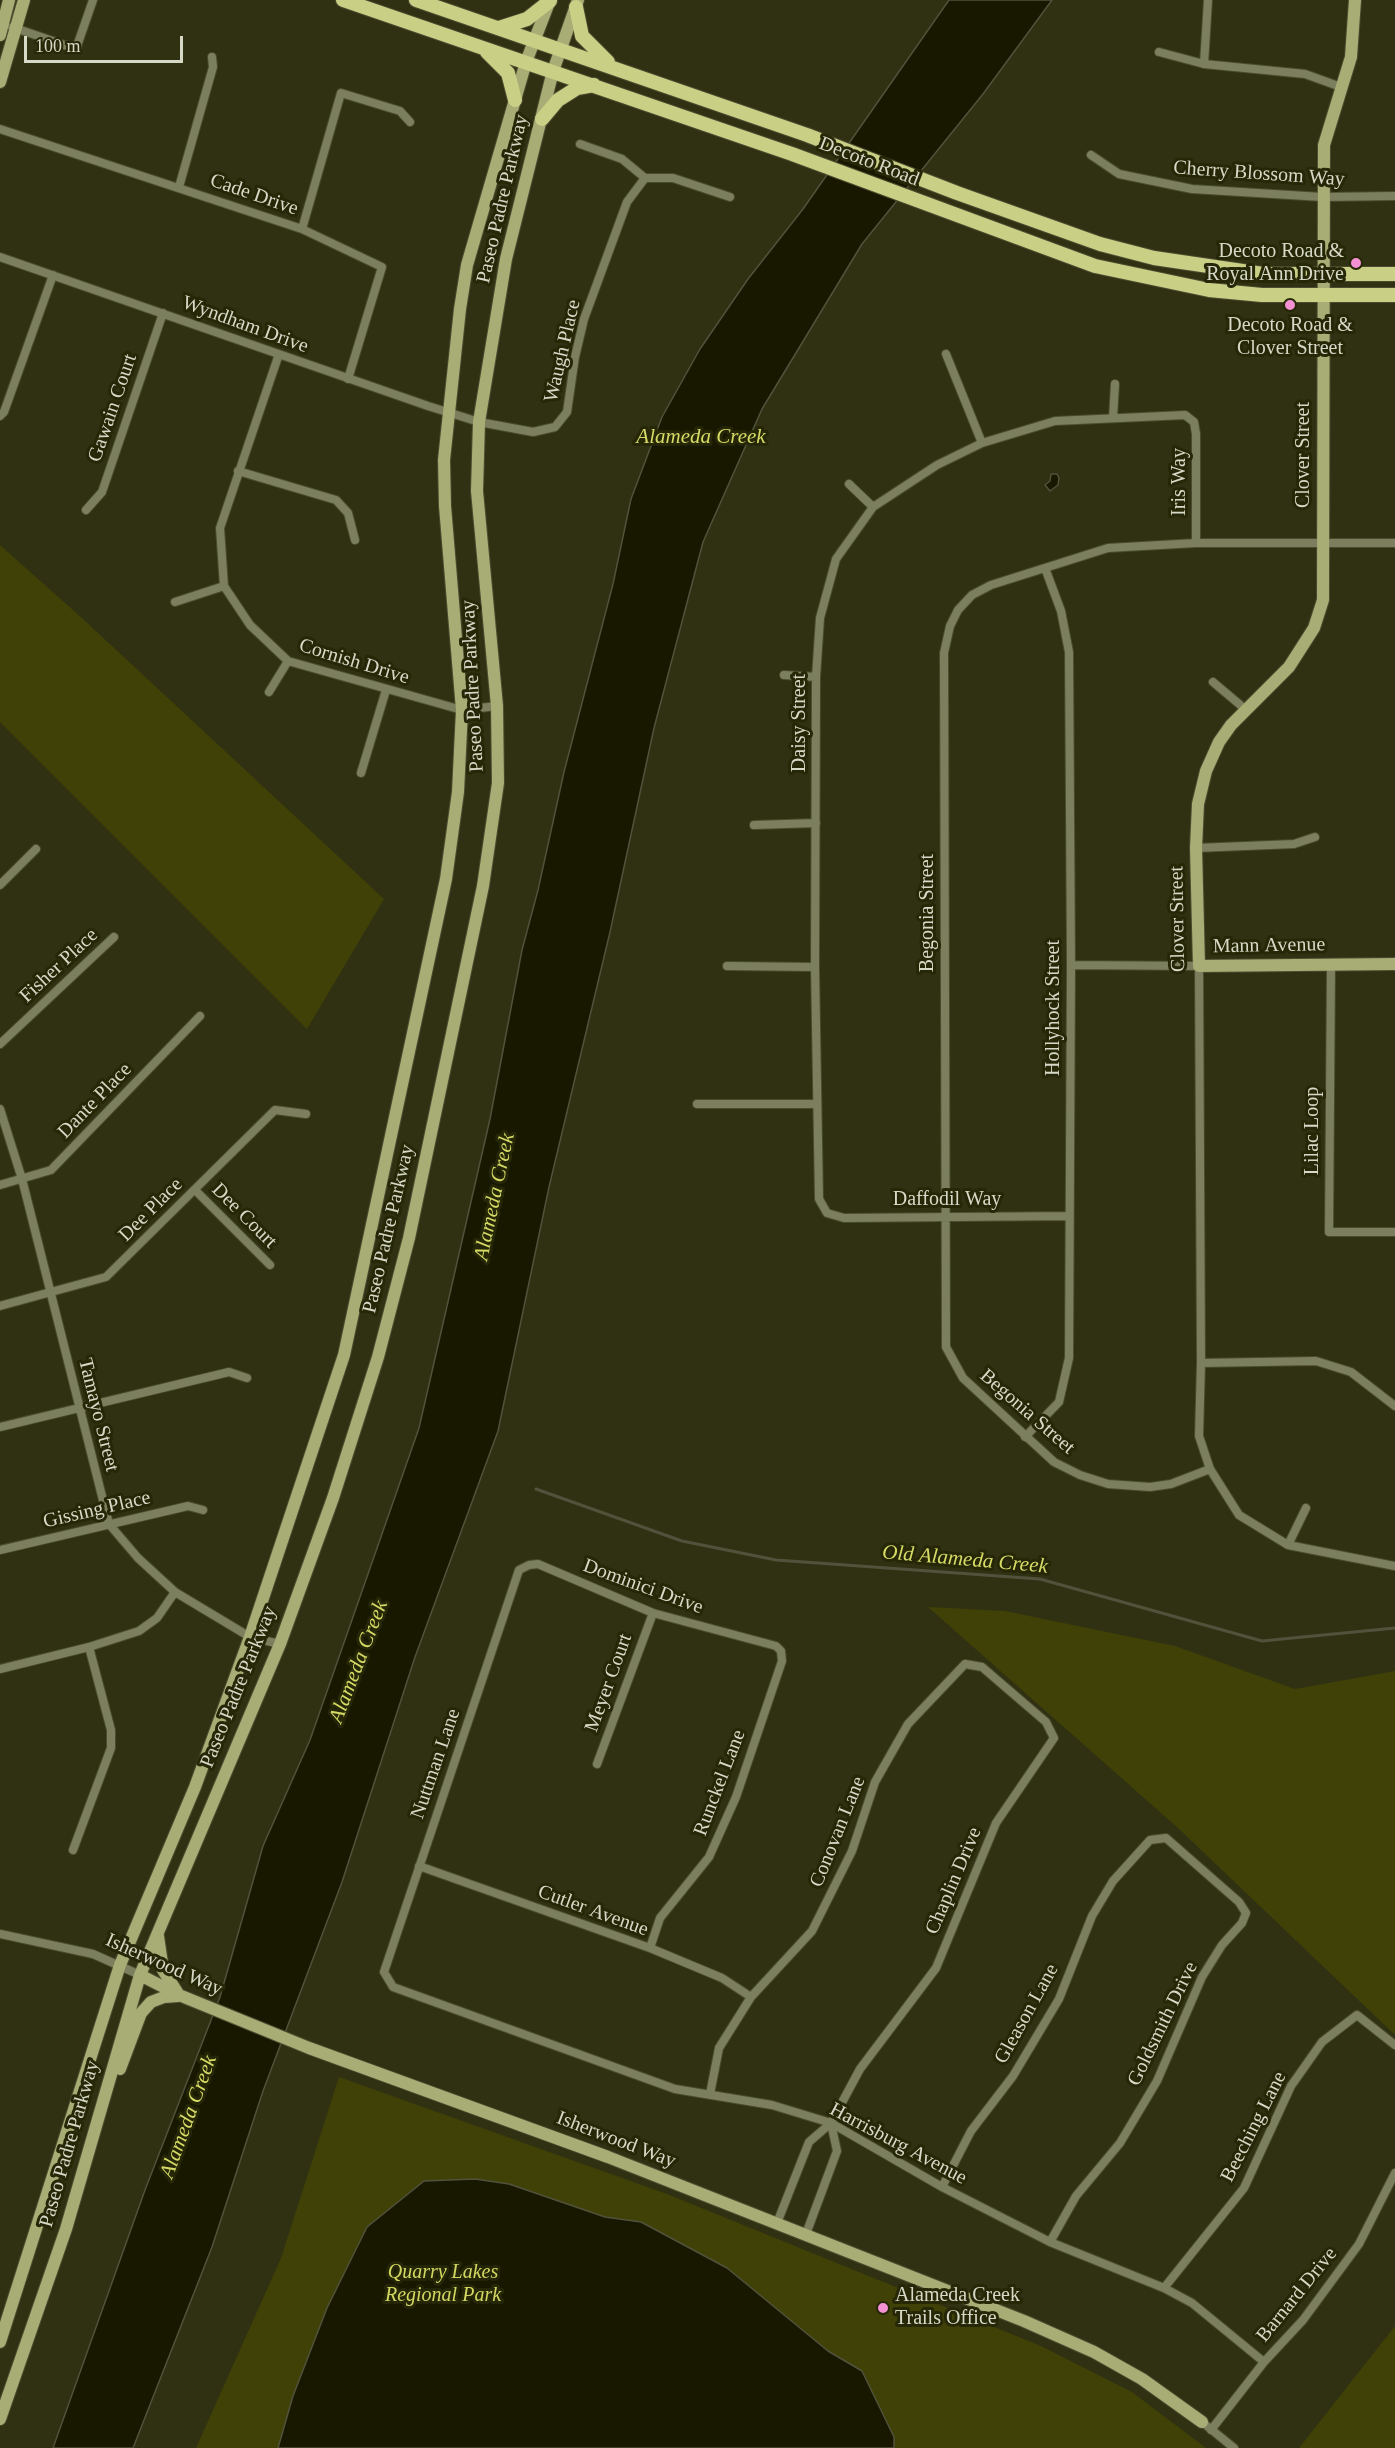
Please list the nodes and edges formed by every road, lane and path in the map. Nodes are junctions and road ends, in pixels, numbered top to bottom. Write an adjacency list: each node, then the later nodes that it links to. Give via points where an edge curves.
1 (9, 0): 10 (main road)
2 (24, 0): 11 (main road)
3 (93, 0): 11 (street, via 76,50)
4 (343, 0): 14 (main road, Decoto Road)
5 (416, 0): 12 (main road, Decoto Road)
6 (550, 0): 12 (main road, via 527,19); 13 (main road, Paseo Padre Parkway)
7 (1208, 0): 19 (street)
8 (1355, 0): 24 (main road, Clover Street, via 1351,57)
9 (577, 4): 15 (main road, Paseo Padre Parkway); 20 (main road, via 582,36)
10 (1, 27): 11 (street)
11 (16, 28): 22 (main road)
12 (499, 28): 13 (main road, Decoto Road)
13 (534, 40): 15 (main road, Decoto Road); 18 (main road, Paseo Padre Parkway)
14 (481, 47): 18 (main road, Decoto Road); 25 (main road, via 508,73)
15 (560, 48): 20 (main road, Decoto Road); 21 (main road, Paseo Padre Parkway)
16 (1159, 52): 19 (street)
17 (212, 57): 32 (street, via 213,68)
18 (526, 62): 21 (main road, Decoto Road); 25 (main road, Paseo Padre Parkway)
19 (1204, 64): 24 (street, via 1305,74)
20 (615, 67): 38 (main road, Decoto Road, via 1089,241 1154,258 1263,274)
21 (553, 71): 23 (main road, Decoto Road); 26 (main road, Paseo Padre Parkway)
22 (0, 82)
23 (594, 85): 26 (main road, via 577,88 563,97); 42 (main road, Decoto Road, via 1095,266 1209,290)
24 (1341, 87): 35 (main road, Clover Street, via 1324,145)
25 (515, 100): 48 (main road, Paseo Padre Parkway, via 467,265)
26 (542, 119): 51 (main road, Paseo Padre Parkway, via 506,259)
27 (410, 122): 36 (street, via 400,111 341,93)
28 (0, 129): 32 (street, Cade Drive)
29 (580, 144): 31 (street, via 622,159)
30 (1091, 155): 35 (street, Cherry Blossom Way, via 1119,174 1191,189)
31 (645, 178): 34 (street, via 673,178); 51 (street, Waugh Place, via 627,201 584,319 574,357 567,412 555,427 533,432)
32 (179, 187): 36 (street, Cade Drive)
33 (1395, 196): 35 (street, Cherry Blossom Way)
34 (730, 197)
35 (1323, 197): 38 (main road, Clover Street)
36 (302, 229): 46 (street, Cade Drive, via 382,267)
37 (0, 257): 40 (street, Wyndham Drive)
38 (1323, 274): 39 (main road, Decoto Road); 42 (main road, Clover Street)
39 (1395, 274)
40 (53, 275): 43 (street, Wyndham Drive); 49 (street)
41 (1395, 295): 42 (main road, Decoto Road)
42 (1323, 296): 61 (main road, Clover Street)
43 (163, 313): 44 (street, Wyndham Drive); 57 (street, Gawain Court, via 102,492)
44 (279, 354): 46 (street, Wyndham Drive); 54 (street, Cornish Drive)
45 (946, 354): 53 (street)
46 (348, 379): 48 (street, Wyndham Drive)
47 (1115, 384): 50 (street)
48 (448, 412): 51 (street, Wyndham Drive); 73 (main road, Paseo Padre Parkway, via 445,506)
49 (0, 416)
50 (1113, 418): 52 (street, Daisy Street, via 1185,415); 53 (street, Daisy Street, via 1055,421)
51 (479, 422): 71 (main road, Paseo Padre Parkway, via 477,491)
52 (1194, 422): 59 (street, Iris Way)
53 (982, 442): 56 (street, Daisy Street, via 937,465)
54 (238, 471): 58 (street, via 336,500 348,513); 63 (street, Cornish Drive, via 220,528)
55 (849, 484): 56 (street)
56 (873, 507): 67 (street, Daisy Street, via 836,559 819,618)
57 (86, 510)
58 (355, 540)
59 (1196, 543): 61 (street, Begonia Street); 62 (street, Begonia Street, via 1108,548)
60 (1395, 543): 61 (street, Begonia Street)
61 (1324, 544): 72 (main road, Clover Street, via 1323,600 1314,628 1289,667)
62 (1045, 568): 83 (street, Hollyhock Street, via 1061,611 1069,652); 98 (street, Begonia Street, via 972,595 950,626 944,653)
63 (224, 586): 64 (street); 65 (street, Cornish Drive, via 250,625)
64 (175, 603)
65 (288, 661): 69 (street, Cornish Drive); 70 (street)
66 (784, 675): 67 (street)
67 (816, 677): 75 (street, Daisy Street)
68 (1213, 682): 72 (street)
69 (386, 690): 73 (street, Cornish Drive); 74 (street)
70 (269, 692)
71 (497, 706): 73 (street, Cornish Drive); 121 (main road, Paseo Padre Parkway, via 498,783 483,886 409,1238 378,1357)
72 (1245, 709): 78 (main road, Clover Street, via 1219,742 1206,771 1198,804)
73 (462, 710): 120 (main road, Paseo Padre Parkway, via 458,792 446,879 344,1355)
74 (361, 773)
75 (816, 823): 76 (street); 87 (street, Daisy Street)
76 (754, 825)
77 (1315, 837): 78 (street, via 1294,844)
78 (1196, 848): 86 (main road, Clover Street)
79 (36, 849): 80 (street)
80 (0, 885)
81 (114, 937): 89 (street, Fisher Place)
82 (1395, 964): 84 (main road, Mann Avenue)
83 (1071, 965): 86 (street, Mann Avenue); 99 (street, Hollyhock Street)
84 (1331, 965): 86 (main road, Mann Avenue); 100 (street, Lilac Loop, via 1329,1232)
85 (726, 966): 87 (street)
86 (1199, 966): 104 (street, Clover Street)
87 (815, 967): 91 (street, Daisy Street)
88 (200, 1016): 94 (street, Dante Place, via 51,1170)
89 (0, 1044)
90 (697, 1104): 91 (street)
91 (817, 1104): 97 (street, Daisy Street, via 819,1199)
92 (0, 1109): 94 (street, Tamayo Street)
93 (306, 1113): 96 (street, Dee Place, via 275,1110)
94 (22, 1179): 95 (street, Dante Place); 102 (street, Tamayo Street)
95 (0, 1185)
96 (195, 1190): 101 (street, Dee Court); 102 (street, Dee Place, via 106,1277)
97 (827, 1213): 98 (street, Daffodil Way, via 844,1218)
98 (944, 1216): 99 (street, Daffodil Way); 109 (street, Begonia Street, via 946,1347 963,1378)
99 (1069, 1216): 109 (street, Hollyhock Street, via 1069,1358 1059,1402)
100 (1395, 1232)
101 (270, 1265)
102 (50, 1292): 103 (street, Dee Place); 106 (street, Tamayo Street)
103 (0, 1306)
104 (1201, 1363): 107 (street, via 1316,1361 1351,1372); 110 (street, Clover Street, via 1199,1436)
105 (247, 1378): 106 (street, via 229,1372)
106 (79, 1406): 108 (street); 113 (street, Tamayo Street)
107 (1395, 1406)
108 (0, 1427)
109 (1025, 1437): 110 (street, Begonia Street, via 1054,1462 1108,1484 1171,1484)
110 (1210, 1469): 114 (street, Clover Street, via 1239,1515)
111 (1306, 1508): 114 (street)
112 (202, 1510): 113 (street, Gissing Place, via 188,1506)
113 (110, 1524): 115 (street, Gissing Place); 118 (street, Tamayo Street, via 138,1558)
114 (1288, 1545): 117 (street, Clover Street)
115 (0, 1550)
116 (529, 1565): 119 (street, Dominici Drive, via 538,1564); 129 (street, Nuttman Lane, via 519,1570)
117 (1395, 1566)
118 (175, 1592): 120 (street, Tamayo Street); 122 (street, via 157,1618 139,1631)
119 (653, 1613): 123 (street, Dominici Drive, via 776,1646); 126 (street, Meyer Court)
120 (250, 1638): 121 (street, Tamayo Street); 133 (main road, Paseo Padre Parkway, via 195,1787)
121 (280, 1644): 130 (main road, Paseo Padre Parkway)
122 (89, 1647): 125 (street); 128 (street, via 111,1730 111,1748)
123 (781, 1651): 132 (street, Runckel Lane, via 782,1661 736,1797 709,1857 660,1918)
124 (982, 1667): 137 (street, Conovan Lane, via 965,1665 908,1725 876,1782 852,1851 812,1931); 141 (street, Chaplin Drive, via 1046,1722 1054,1738 996,1823 936,1968 860,2069)
125 (0, 1669)
126 (597, 1764)
127 (1166, 1838): 143 (street, Gleason Lane, via 1150,1840 1113,1881 1092,1916 1059,2000 1013,2076 971,2131); 146 (street, Goldsmith Drive, via 1239,1902 1246,1913 1202,1977 1156,2081 1120,2143 1076,2196)
128 (73, 1850)
129 (419, 1866): 132 (street, Cutler Avenue); 135 (street, Nuttman Lane, via 384,1972)
130 (158, 1933): 134 (main road, Paseo Padre Parkway); 136 (main road, via 163,1970)
131 (0, 1934): 133 (street, Isherwood Way, via 93,1954)
132 (650, 1948): 137 (street, Cutler Avenue, via 722,1978)
133 (120, 1965): 134 (street, Isherwood Way); 148 (main road, Paseo Padre Parkway)
134 (140, 1975): 136 (main road, Isherwood Way); 140 (main road, Paseo Padre Parkway)
135 (388, 1980): 139 (street, Harrisburg Avenue, via 393,1987 536,2040 675,2089)
136 (180, 1996): 140 (main road, via 151,2002 141,2013); 144 (main road, Isherwood Way)
137 (751, 1997): 139 (street, Conovan Lane, via 719,2048)
138 (1395, 2045): 147 (street, Beeching Lane, via 1357,2015 1322,2042 1297,2077 1244,2188)
139 (710, 2094): 141 (street, Harrisburg Avenue, via 772,2105)
140 (104, 2100): 150 (main road, Paseo Padre Parkway, via 66,2229)
141 (831, 2123): 143 (street, Harrisburg Avenue); 144 (street, Chaplin Drive, via 809,2142); 145 (street, via 837,2151)
142 (1395, 2173): 149 (street, Barnard Drive, via 1359,2244 1303,2320)
143 (942, 2187): 146 (street, Harrisburg Avenue)
144 (777, 2223): 145 (main road, Isherwood Way)
145 (806, 2234): 151 (main road, Isherwood Way, via 1094,2352 1142,2379)
146 (1050, 2242): 147 (street, Harrisburg Avenue)
147 (1164, 2288): 149 (street, Harrisburg Avenue, via 1192,2303)
148 (0, 2342)
149 (1264, 2362): 151 (street, Barnard Drive)
150 (0, 2419)
151 (1206, 2426): 152 (street)
152 (1234, 2448)

